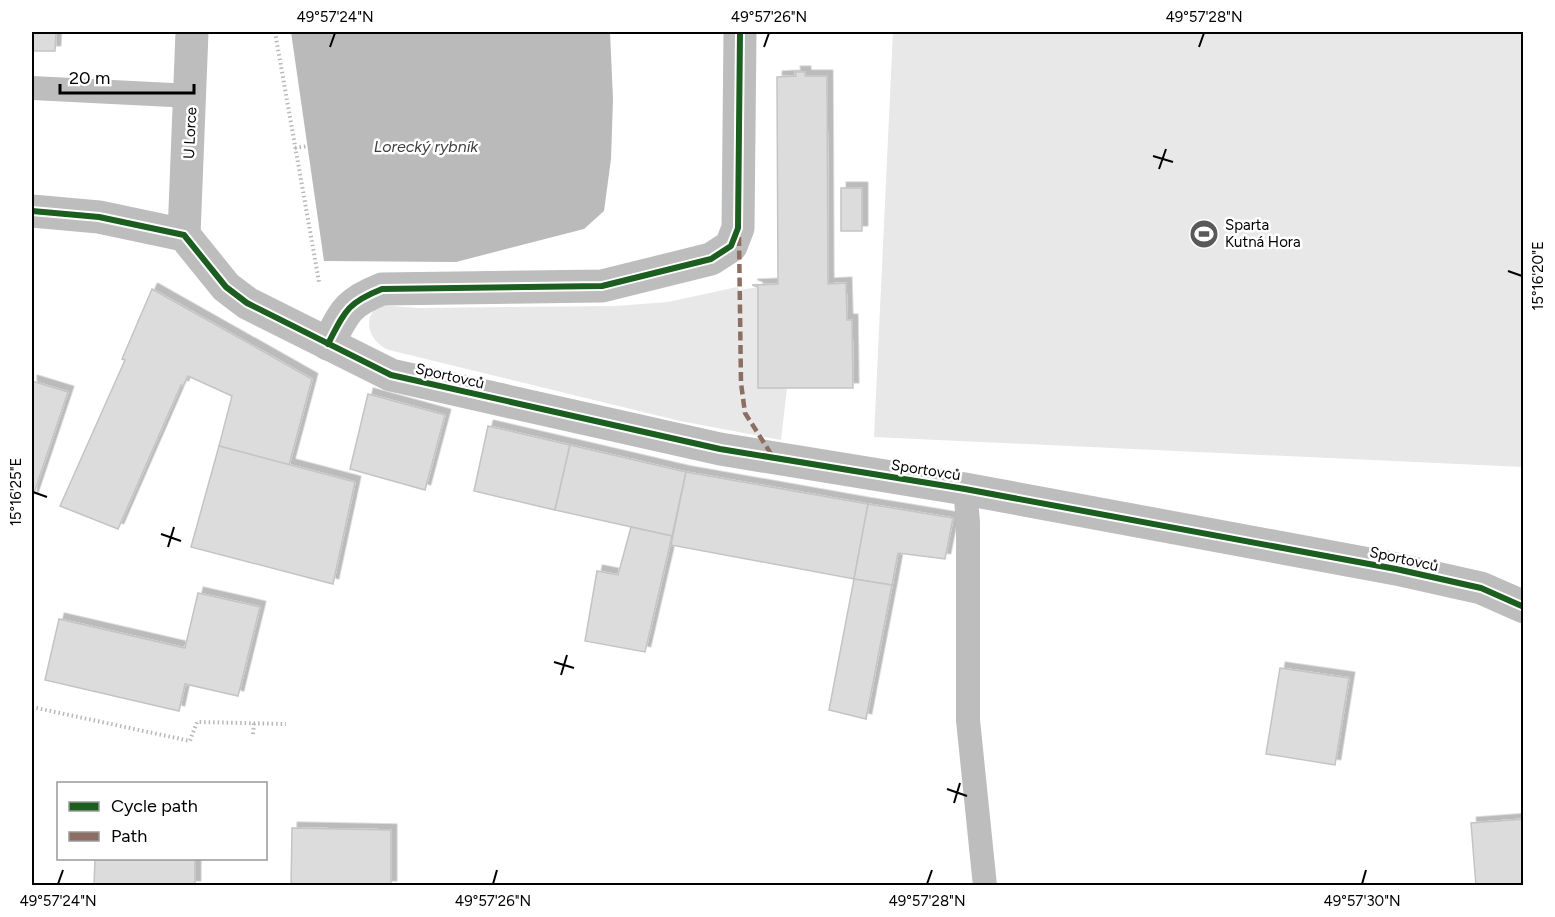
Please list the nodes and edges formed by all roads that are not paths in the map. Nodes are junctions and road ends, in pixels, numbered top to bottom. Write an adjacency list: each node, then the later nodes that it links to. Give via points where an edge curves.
1 (192, 32): 4 (street, U Lorce)
2 (740, 32): 7 (street, via 738,228 731,246 711,259 602,286 382,289 357,299)
3 (32, 88): 4 (lane)
4 (192, 96): 6 (street, U Lorce)
5 (32, 211): 6 (street, via 99,217)
6 (184, 235): 7 (street, Sportovců, via 226,287 247,303)
7 (335, 330): 8 (street, Sportovců, via 391,375 720,449)
8 (965, 489): 9 (street, Sportovců, via 1396,569 1481,588); 10 (lane, via 968,720)
9 (1524, 607)
10 (985, 885)

